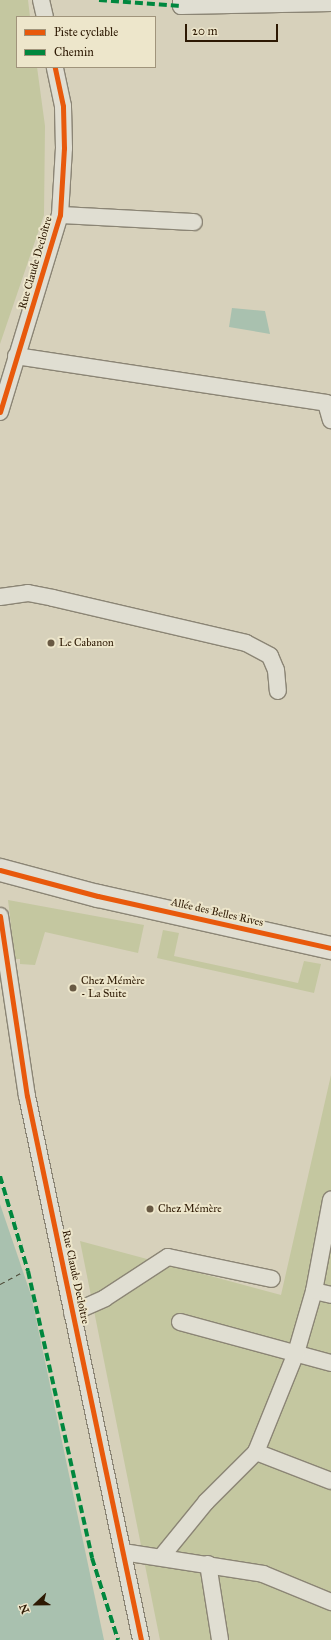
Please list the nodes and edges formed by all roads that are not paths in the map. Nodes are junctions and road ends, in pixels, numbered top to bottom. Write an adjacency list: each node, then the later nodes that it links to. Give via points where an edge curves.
1 (42, 0): 4 (lane)
2 (181, 0): 3 (lane, via 181,6)
3 (331, 3)
4 (45, 16)
5 (55, 68): 6 (lane, Rue Claude Decloître, via 63,106 64,148)
6 (60, 215): 7 (lane); 8 (lane, Rue Claude Decloître, via 41,286)
7 (194, 222)
8 (16, 356): 9 (lane, Rue Claude Decloître); 10 (lane, via 326,403)
9 (0, 412)
10 (331, 420)
11 (0, 597): 12 (lane, via 28,593 246,643 270,656 276,670)
12 (278, 691)
13 (0, 870): 15 (street, Allée des Belles Rives, via 98,896)
14 (0, 916): 20 (lane, Rue Claude Decloître, via 20,1062)
15 (331, 948)
16 (331, 1200): 18 (lane)
17 (272, 1280): 20 (lane, via 168,1257 105,1298)
18 (314, 1291): 19 (lane); 22 (lane)
19 (331, 1295)
20 (72, 1313): 26 (lane, Rue Claude Decloître)
21 (180, 1322): 22 (lane)
22 (296, 1352): 23 (lane); 24 (lane)
23 (331, 1363)
24 (256, 1452): 25 (lane); 27 (lane, via 206,1502)
25 (331, 1480)
26 (123, 1552): 27 (lane); 30 (lane, Rue Claude Decloître)
27 (162, 1556): 28 (lane)
28 (208, 1564): 29 (lane, via 264,1574); 31 (lane)
29 (331, 1602)
30 (141, 1640)
31 (220, 1640)

